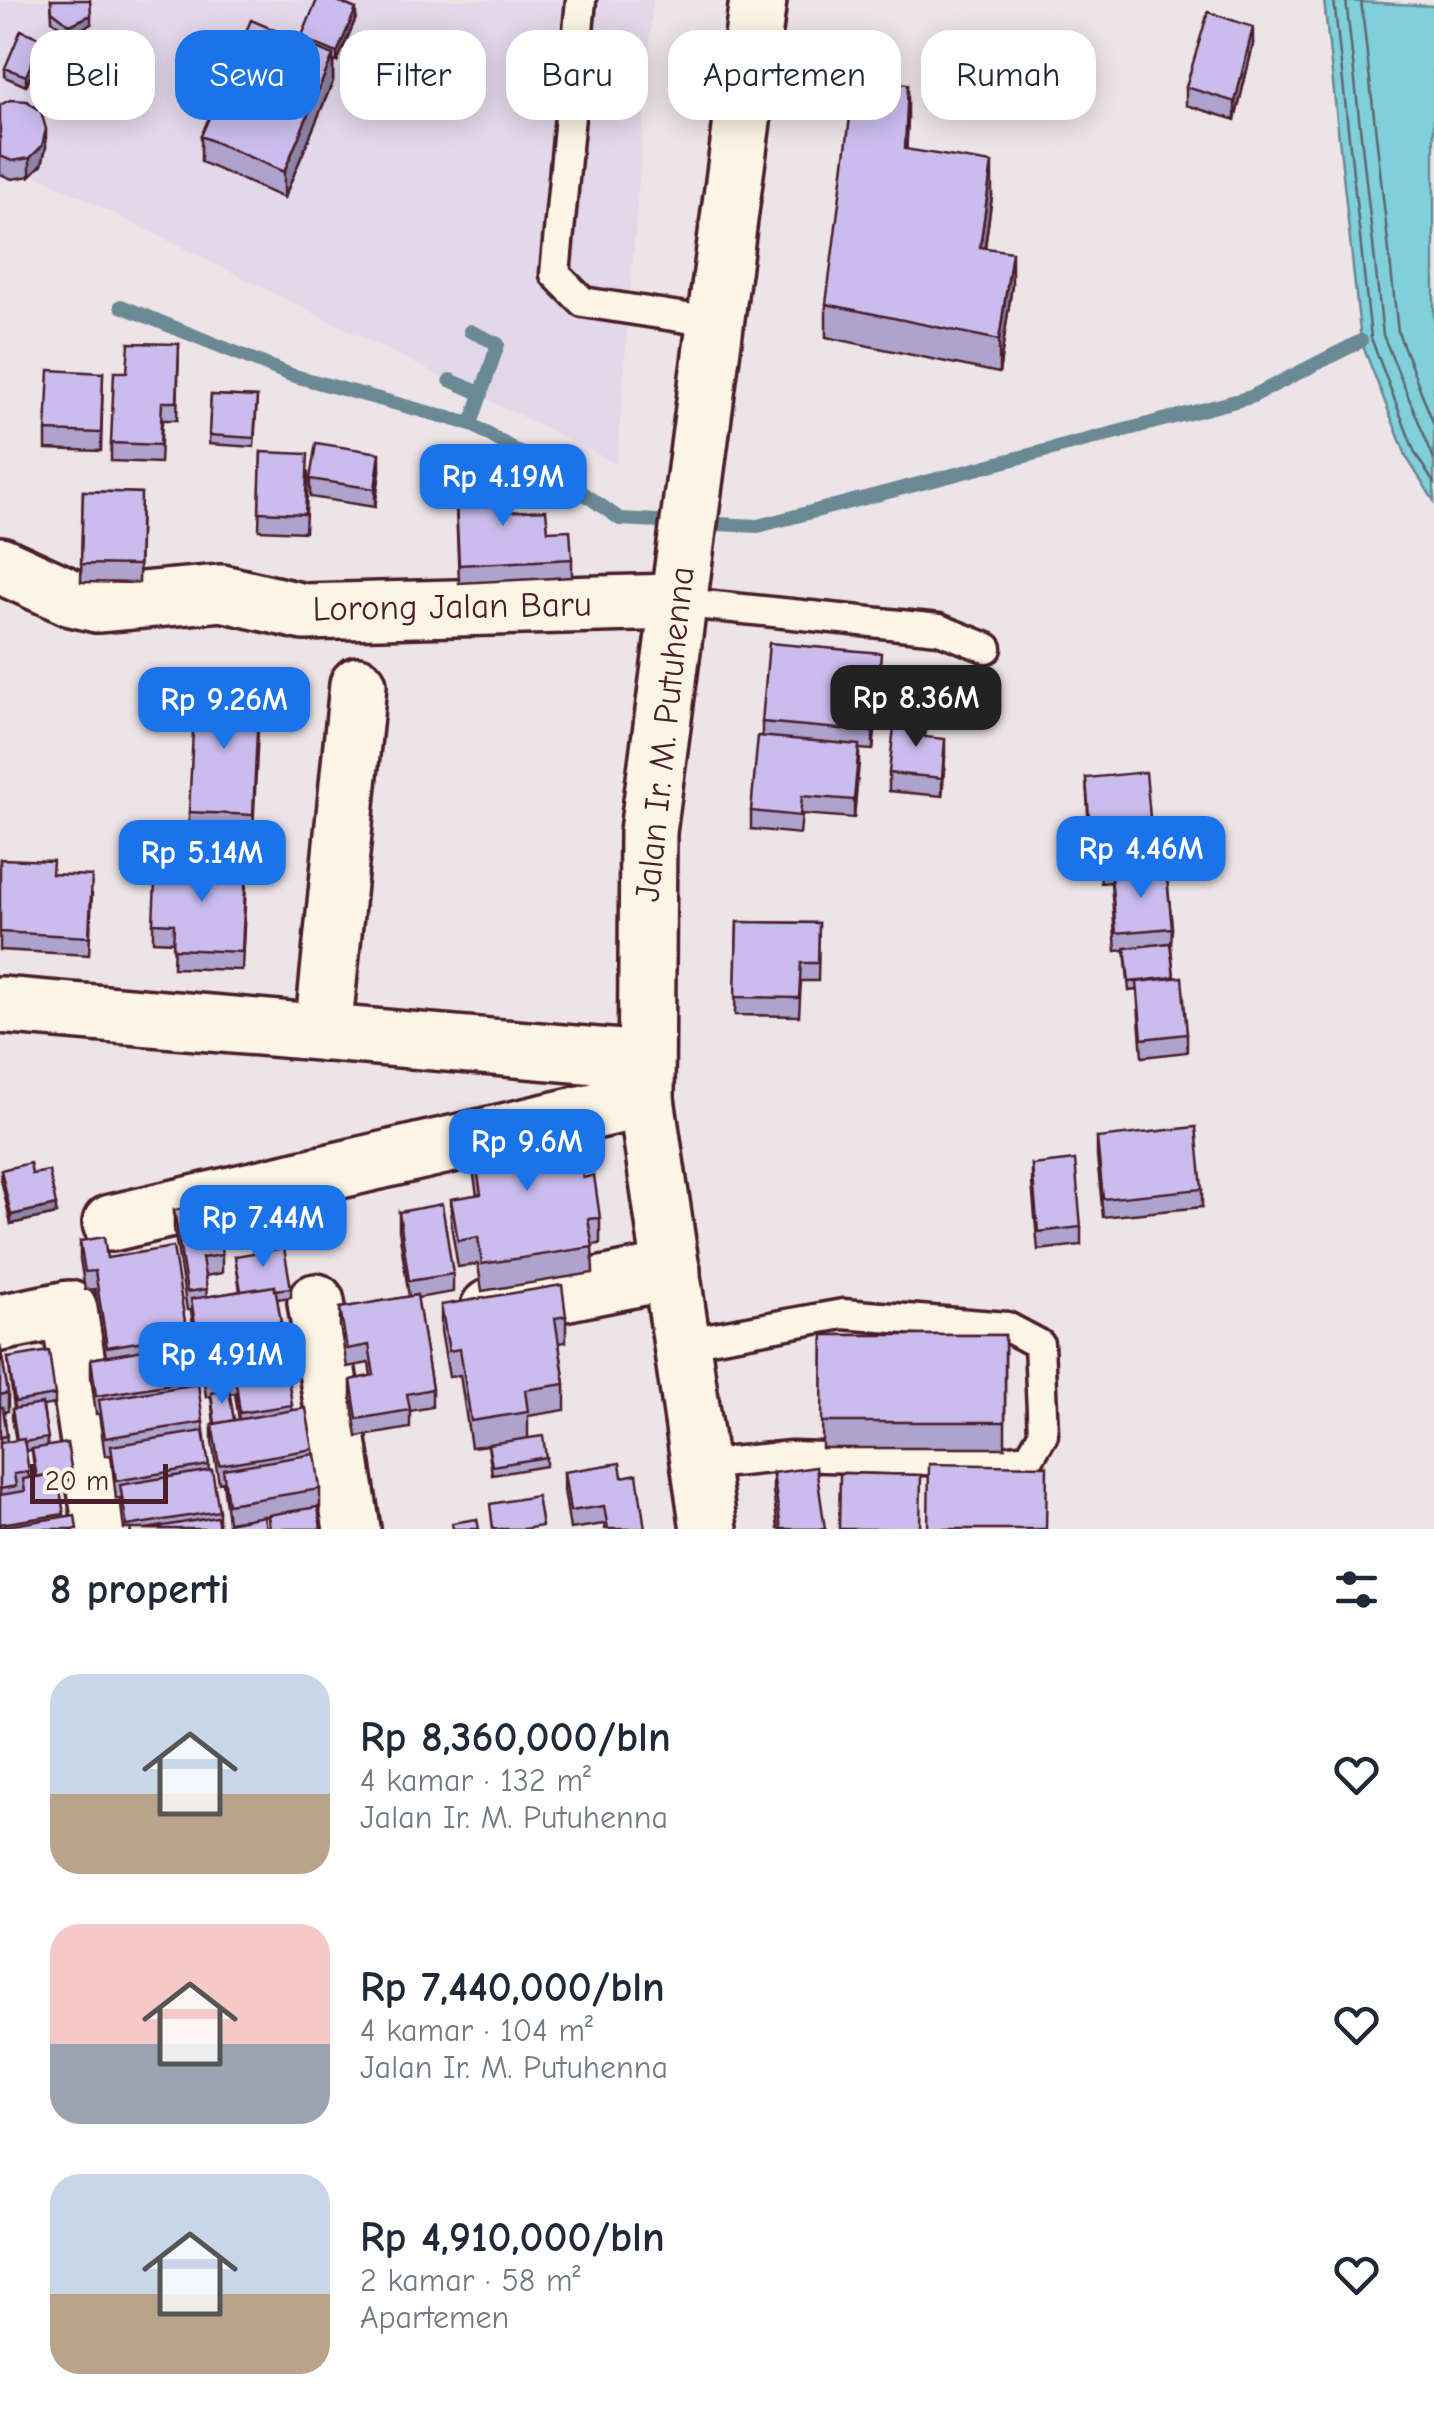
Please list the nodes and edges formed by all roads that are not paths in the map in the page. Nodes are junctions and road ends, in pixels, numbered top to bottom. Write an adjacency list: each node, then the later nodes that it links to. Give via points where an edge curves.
1 (581, 0): 3 (lane, via 555,274 583,302)
2 (758, 0): 3 (main road, Jalan Ir. M. Putuhenna)
3 (712, 322): 5 (main road, Jalan Ir. M. Putuhenna)
4 (0, 565): 5 (main road, Lorong Jalan Baru, via 96,604 222,592 304,612)
5 (676, 593): 6 (lane, via 939,629); 10 (main road, Jalan Ir. M. Putuhenna, via 648,832)
6 (987, 648)
7 (358, 685): 9 (main road)
8 (0, 1006): 9 (main road)
9 (323, 1033): 10 (main road)
10 (645, 1080): 11 (main road); 12 (main road, Jalan Ir. M. Putuhenna)
11 (111, 1223)
12 (672, 1271): 14 (main road); 16 (main road, Jalan Ir. M. Putuhenna)
13 (316, 1302): 19 (main road)
14 (479, 1310)
15 (0, 1323): 18 (main road, via 69,1308)
16 (682, 1343): 17 (main road, Jalan Ir. M. Putuhenna); 17 (lane, via 842,1314 1007,1327 1039,1344 1043,1434 1028,1458 791,1456)
17 (700, 1465): 20 (main road, Jalan Ir. M. Putuhenna)
18 (102, 1529)
19 (352, 1529)
20 (709, 1529)

